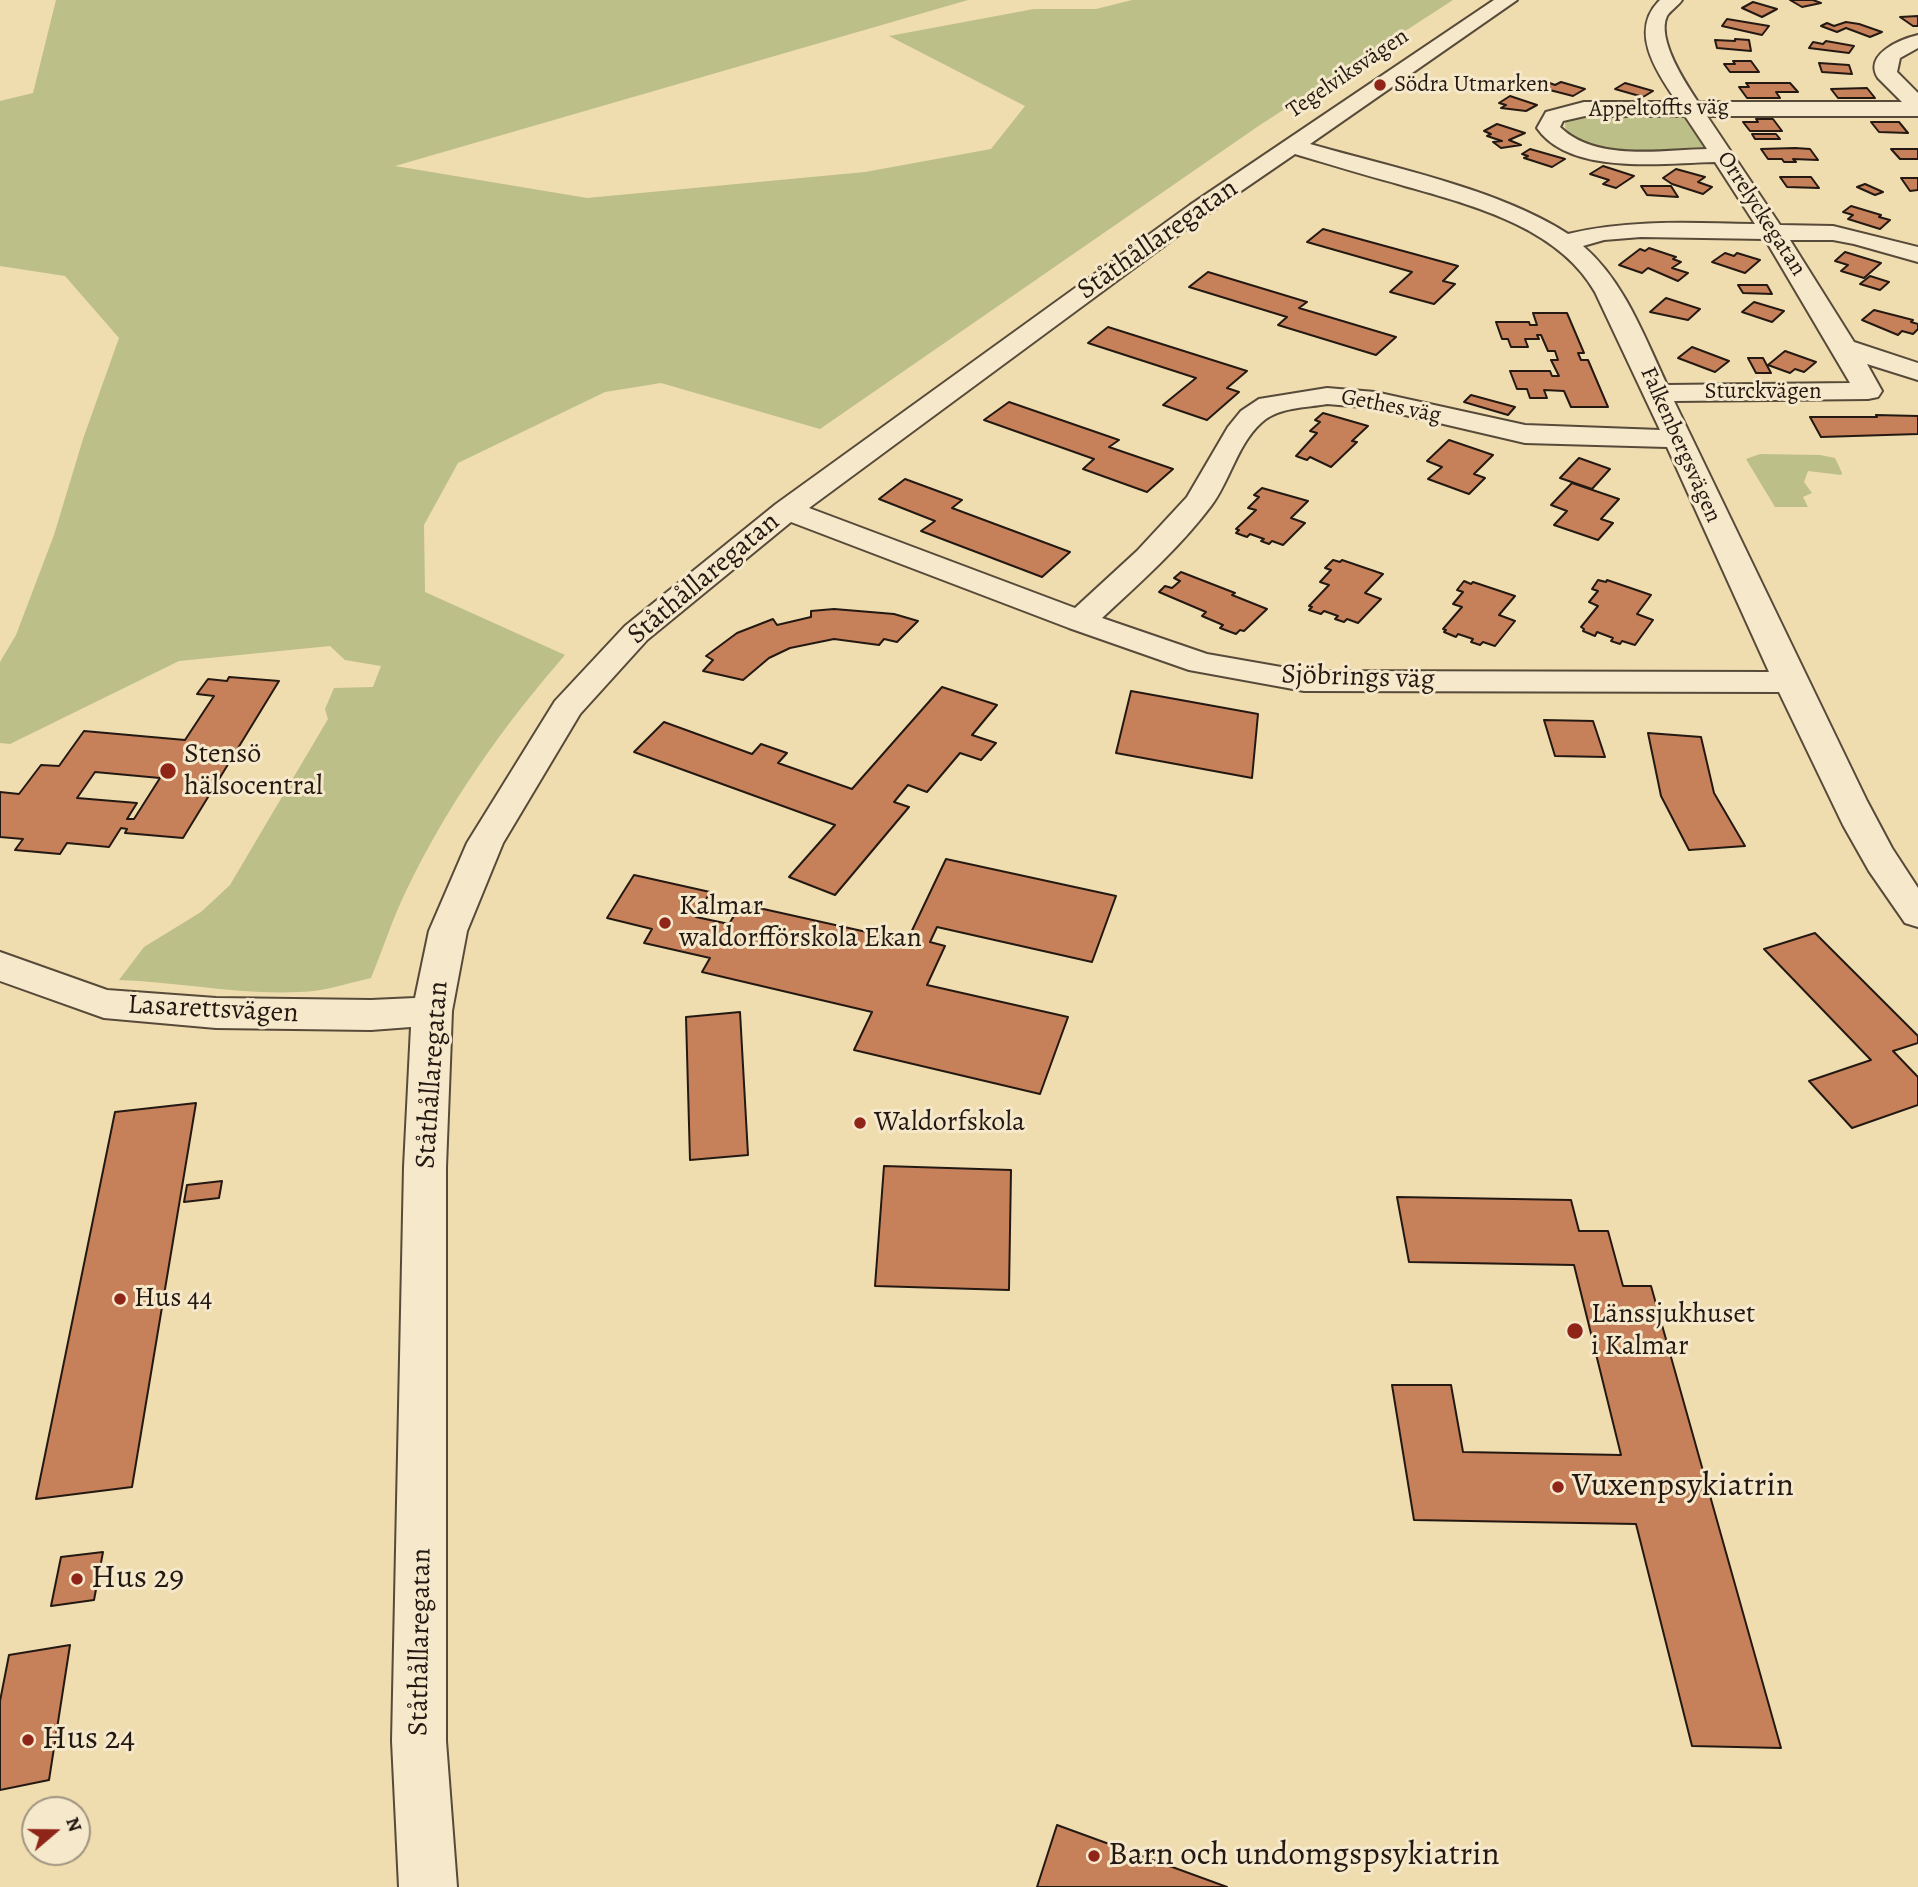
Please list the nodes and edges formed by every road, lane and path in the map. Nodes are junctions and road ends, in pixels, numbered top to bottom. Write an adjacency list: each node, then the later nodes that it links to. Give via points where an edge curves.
1 (1507, 0): 6 (street, Tegelviksvägen)
2 (1671, 0): 5 (street, Orrelyckegatan, via 1655,18 1655,38)
3 (1918, 41): 4 (street, via 1891,52 1886,73)
4 (1918, 107): 5 (street, Appeltoffts väg)
5 (1691, 108): 7 (street, Orrelyckegatan); 7 (street, Appeltoffts väg, via 1584,109 1554,117 1548,128 1563,142 1594,153)
6 (1290, 146): 9 (street, Falkenbergsvägen, via 1471,198 1512,213); 16 (street, Ståthållaregatan)
7 (1722, 155): 8 (street, Orrelyckegatan)
8 (1772, 232): 9 (street, via 1641,230); 10 (street, via 1833,233); 11 (street, Orrelyckegatan)
9 (1563, 243): 14 (street, Falkenbergsvägen, via 1588,262 1605,286)
10 (1918, 255)
11 (1846, 348): 12 (street, Sturckvägen); 13 (street, Orrelyckegatan)
12 (1918, 372)
13 (1868, 391): 14 (street, Sturckvägen)
14 (1657, 393): 15 (street, Falkenbergsvägen)
15 (1676, 439): 17 (street, Gethes väg, via 1524,434 1375,400 1327,396 1269,405 1238,433 1200,502); 18 (street, Falkenbergsvägen)
16 (787, 510): 17 (street, Sjöbrings väg); 21 (street, Ståthållaregatan, via 636,633 567,708 485,842 448,931)
17 (1080, 621): 18 (street, Sjöbrings väg, via 1201,663 1304,681)
18 (1790, 681): 19 (street, Falkenbergsvägen, via 1895,886)
19 (1918, 914)
20 (0, 966): 21 (street, Lasarettsvägen, via 104,1004 216,1013)
21 (432, 1011): 22 (street, Ståthållaregatan, via 425,1167 419,1741)
22 (428, 1887)

